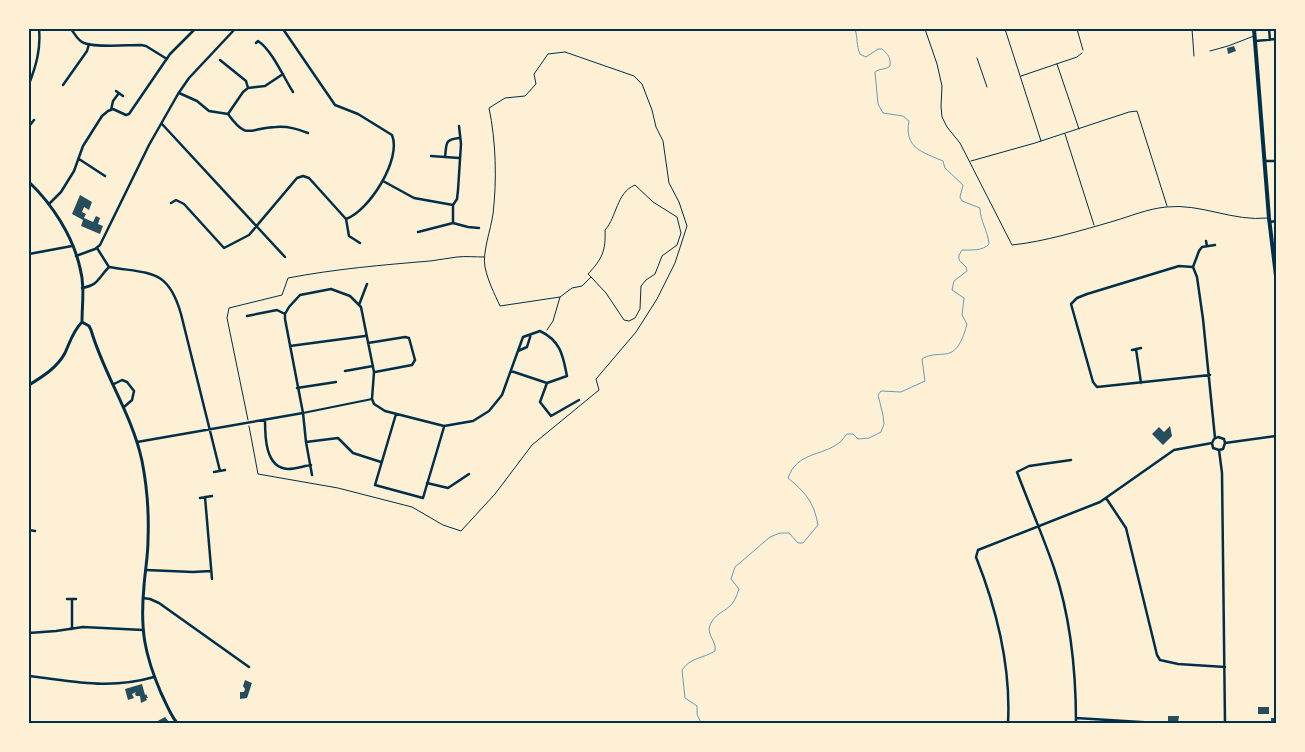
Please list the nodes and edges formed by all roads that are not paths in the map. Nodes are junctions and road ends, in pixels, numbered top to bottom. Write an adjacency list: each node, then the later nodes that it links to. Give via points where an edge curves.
1 (39, 29): 26 (street, via 38,60)
2 (71, 29): 17 (street, via 78,39)
3 (196, 29): 21 (street)
4 (235, 29): 31 (street)
5 (283, 29): 50 (street, via 335,105 358,114 392,135 392,155)
6 (925, 29): 48 (lane, via 942,86 942,117)
7 (1005, 29): 25 (lane)
8 (1077, 29): 23 (lane, via 1082,51)
9 (1192, 29): 19 (lane)
10 (1254, 29): 12 (main road)
11 (1269, 29): 14 (street)
12 (1255, 36): 15 (main road); 18 (lane)
13 (1276, 39): 14 (street)
14 (1270, 40): 15 (street)
15 (1256, 42): 46 (main road)
16 (256, 43): 24 (street, via 258,41 264,46)
17 (89, 44): 21 (street, via 146,46); 27 (street)
18 (1210, 51)
19 (1194, 56)
20 (977, 58): 28 (lane)
21 (167, 59): 33 (street, via 129,114)
22 (220, 60): 29 (street, via 246,81)
23 (1057, 64): 25 (lane); 37 (lane)
24 (282, 74): 29 (street, via 265,86); 30 (street)
25 (1020, 76): 41 (lane)
26 (29, 84)
27 (63, 84)
28 (987, 87)
29 (248, 88): 34 (street)
30 (293, 92)
31 (179, 93): 34 (street, via 209,111); 35 (street)
32 (123, 96): 33 (street, via 117,92)
33 (111, 110): 45 (street, via 102,116)
34 (228, 114): 38 (street, via 244,131 274,126)
35 (162, 124): 60 (street); 69 (street)
36 (459, 126): 40 (street)
37 (1079, 129): 39 (lane); 55 (lane, via 1137,112)
38 (308, 133)
39 (1065, 134): 41 (lane); 61 (lane)
40 (459, 138): 43 (street, via 447,142); 44 (street)
41 (1041, 141): 48 (lane)
42 (431, 156): 43 (street)
43 (445, 157): 44 (street)
44 (460, 158): 54 (street, via 457,199)
45 (78, 159): 49 (street); 53 (street, via 74,172)
46 (1265, 161): 47 (street); 57 (main road)
47 (1276, 161)
48 (971, 162): 61 (lane, via 1012,245)
49 (105, 176)
50 (383, 181): 54 (street, via 414,198); 56 (street, via 361,208)
51 (29, 182): 53 (street)
52 (171, 203): 60 (street, via 176,200 184,204 224,248 249,235)
53 (49, 204): 67 (street)
54 (453, 206): 59 (street)
55 (1167, 207): 57 (lane, via 1197,208); 61 (lane)
56 (346, 219): 60 (street, via 309,178 303,176 297,178); 65 (street, via 349,236)
57 (1269, 220): 58 (street); 75 (main road)
58 (1276, 221)
59 (453, 223): 62 (street); 63 (street)
60 (256, 225): 72 (street)
61 (1094, 226)
62 (479, 228)
63 (418, 232)
64 (1206, 241): 68 (street)
65 (360, 243)
66 (1216, 245): 68 (street)
67 (72, 246): 70 (street); 71 (street)
68 (1207, 246): 74 (street, via 1198,250)
69 (97, 248): 71 (street); 73 (street)
70 (29, 254)
71 (76, 256): 77 (street)
72 (285, 257)
73 (109, 267): 77 (street, via 96,284); 106 (street, via 159,277 174,292)
74 (1194, 267): 92 (street); 95 (street, via 1179,266 1087,294 1072,302 1094,385 1100,388)
75 (1276, 276)
76 (367, 284): 78 (street)
77 (82, 288): 81 (street)
78 (359, 305): 79 (street, via 350,296 331,289 300,295); 83 (street)
79 (286, 314): 80 (street, via 277,310); 85 (street, via 284,320)
80 (247, 316)
81 (82, 322): 96 (street, via 89,326); 97 (street, via 60,360)
82 (532, 334): 87 (street, via 526,347); 87 (street, via 523,337); 94 (street, via 546,333 562,352 567,376)
83 (366, 336): 84 (street); 85 (street)
84 (368, 343): 88 (street); 91 (street, via 409,338 415,360 412,365)
85 (290, 346): 98 (street)
86 (1140, 348): 95 (street, via 1134,349)
87 (518, 351): 90 (street)
88 (373, 366): 89 (street); 91 (street)
89 (345, 371)
90 (511, 371): 94 (street); 105 (street, via 502,395 489,411 473,421)
91 (374, 372): 99 (street)
92 (1210, 375): 95 (street); 108 (street)
93 (336, 382): 98 (street)
94 (547, 383): 100 (street, via 540,402 551,416)
95 (1141, 383)
96 (114, 384): 101 (street); 101 (street, via 122,380 134,391 132,400)
97 (29, 385)
98 (297, 388): 102 (street)
99 (372, 399): 102 (street); 103 (street, via 374,404)
100 (579, 400)
101 (124, 407): 109 (street)
102 (303, 413): 104 (street); 110 (street)
103 (396, 414): 105 (street); 115 (street)
104 (265, 420): 106 (street); 116 (street, via 272,461 287,469)
105 (444, 426): 122 (street)
106 (210, 430): 109 (street); 118 (street)
107 (1276, 436): 111 (street)
108 (1215, 438): 111 (street, via 1222,438); 112 (street)
109 (137, 442): 130 (street, via 148,524)
110 (306, 442): 115 (street, via 338,438 353,453); 116 (street)
111 (1225, 443): 113 (street)
112 (1212, 444): 113 (street); 126 (street, via 1174,450)
113 (1219, 450): 141 (street)
114 (1071, 460): 127 (street, via 1029,466 1017,472)
115 (381, 462): 122 (street, via 375,486 423,498)
116 (311, 465): 121 (street)
117 (225, 470): 118 (street)
118 (220, 471): 119 (street)
119 (214, 472)
120 (469, 474): 122 (street, via 448,488)
121 (312, 475)
122 (427, 484)
123 (212, 496): 124 (street)
124 (205, 497): 125 (street); 131 (street)
125 (200, 498)
126 (1106, 498): 127 (street); 141 (street, via 1126,528 1160,660)
127 (1038, 526): 144 (street, via 1055,570 1068,620); 146 (street, via 982,548 976,557 1003,643)
128 (29, 530): 129 (street)
129 (35, 531)
130 (146, 570): 131 (street); 133 (street)
131 (211, 571): 132 (street)
132 (212, 579)
133 (143, 598): 138 (street); 140 (street, via 159,603)
134 (68, 599): 135 (street)
135 (72, 599): 136 (street); 137 (street)
136 (76, 599)
137 (72, 629): 138 (street); 139 (street)
138 (143, 630): 143 (street)
139 (29, 633)
140 (249, 667)
141 (1225, 667): 149 (street)
142 (29, 676): 143 (street, via 94,684)
143 (154, 677): 145 (street)
144 (1076, 718): 147 (street); 148 (street)
145 (177, 723)
146 (1008, 723)
147 (1076, 723)
148 (1157, 723)
149 (1225, 723)

